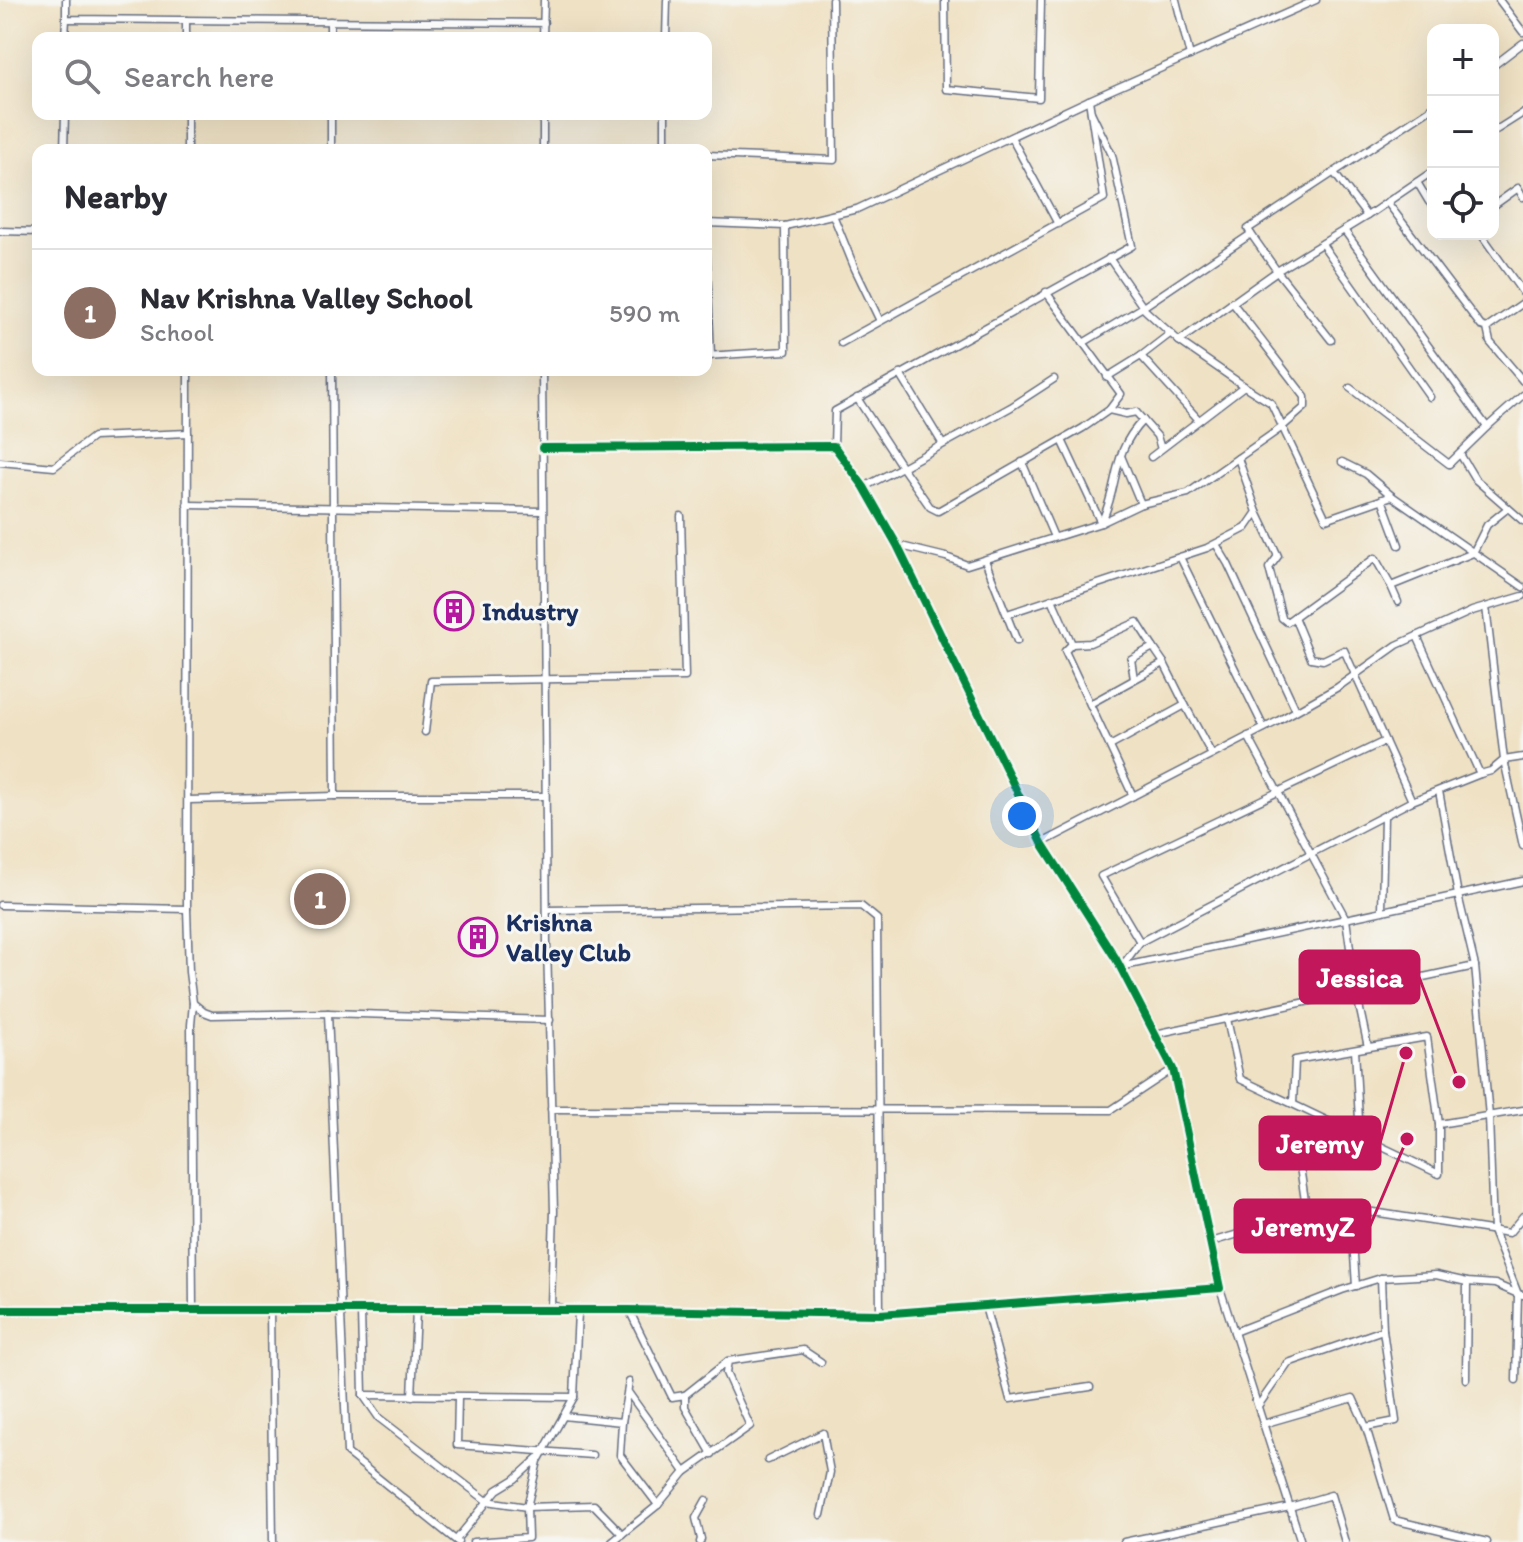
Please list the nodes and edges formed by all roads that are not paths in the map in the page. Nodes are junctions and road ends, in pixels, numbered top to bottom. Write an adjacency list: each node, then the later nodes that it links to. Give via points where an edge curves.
1 (66, 0): 10 (street)
2 (544, 0): 13 (street)
3 (667, 0): 18 (street)
4 (832, 0): 39 (street, via 834,160)
5 (945, 0): 6 (street, via 946,89 1039,98)
6 (1041, 0)
7 (1178, 0): 21 (street)
8 (1316, 0): 21 (street)
9 (1499, 0): 19 (street)
10 (66, 19): 11 (street); 14 (street)
11 (186, 20): 12 (street); 15 (street)
12 (330, 21): 13 (street); 16 (street)
13 (544, 23): 17 (street)
14 (65, 32)
15 (186, 32)
16 (330, 32)
17 (543, 32)
18 (666, 32)
19 (1523, 32)
20 (1522, 45): 22 (street)
21 (1190, 56): 23 (street)
22 (1499, 62)
23 (1089, 100): 25 (street); 33 (street)
24 (1427, 111): 40 (street)
25 (1091, 112): 51 (street, via 1104,198); 59 (street, via 1112,155 1132,246)
26 (1523, 113): 32 (street)
27 (65, 120): 34 (street)
28 (187, 120): 35 (street)
29 (331, 120): 36 (street)
30 (543, 120): 37 (street)
31 (665, 120): 38 (street)
32 (1499, 128)
33 (1011, 137): 48 (street, via 857,209); 51 (street)
34 (64, 144)
35 (187, 144)
36 (331, 144)
37 (543, 144)
38 (665, 144)
39 (712, 155)
40 (1335, 174): 49 (street); 56 (street, via 1248,229)
41 (1427, 175): 42 (street)
42 (1417, 182): 45 (street); 46 (street)
43 (1520, 187): 44 (street); 47 (street)
44 (1523, 197)
45 (1427, 199)
46 (1387, 202): 49 (street); 67 (street)
47 (1499, 202)
48 (833, 215): 52 (street); 66 (street)
49 (1367, 216): 53 (street)
50 (712, 223): 52 (street)
51 (1058, 224): 66 (street)
52 (785, 226): 73 (street, via 786,351)
53 (1344, 230): 58 (street); 90 (street)
54 (0, 231): 55 (street)
55 (32, 232)
56 (1251, 234): 60 (street); 65 (street)
57 (1485, 240): 62 (street)
58 (1322, 244): 60 (street); 85 (street)
59 (1109, 258): 61 (street); 65 (street)
60 (1277, 271): 63 (street); 69 (street)
61 (1046, 292): 72 (street); 75 (street)
62 (1523, 293)
63 (1232, 302): 70 (street); 91 (street, via 1305,397 1305,407)
64 (1523, 303): 67 (street)
65 (1143, 307): 68 (street); 72 (street)
66 (880, 321): 71 (street)
67 (1487, 328): 81 (street, via 1490,342)
68 (1171, 333): 70 (street); 74 (street)
69 (1331, 340)
70 (1179, 341): 82 (street)
71 (841, 343)
72 (1083, 343): 79 (street)
73 (712, 356)
74 (1141, 356): 79 (street); 89 (street)
75 (900, 374): 86 (street); 94 (street)
76 (188, 376): 92 (street)
77 (332, 376): 111 (street)
78 (542, 376): 96 (street)
79 (1107, 377): 87 (street, via 1121,394)
80 (1054, 379): 94 (street)
81 (1523, 381)
82 (1244, 386): 89 (street); 91 (street, via 1271,403)
83 (1350, 388): 98 (street, via 1449,464)
84 (1523, 395): 90 (street)
85 (1430, 397)
86 (857, 398): 95 (street, via 835,411); 105 (street)
87 (1109, 410): 88 (street, via 1136,412); 93 (street)
88 (1143, 420): 97 (street); 99 (street, via 1128,436)
89 (1199, 420): 97 (street)
90 (1487, 427): 98 (street)
91 (1281, 428): 101 (street); 108 (street, via 1326,519)
92 (188, 433): 102 (street, via 93,437 54,467); 110 (street)
93 (1062, 440): 103 (street); 117 (street)
94 (942, 443): 105 (street)
95 (834, 446): 96 (street); 106 (street)
96 (542, 448): 113 (street)
97 (1161, 449): 100 (street)
98 (1460, 454): 112 (street, via 1475,479)
99 (1121, 456): 109 (street); 117 (street)
100 (1151, 457)
101 (1238, 458): 109 (street, via 1188,493); 114 (street)
102 (0, 462)
103 (1022, 462): 105 (street, via 938,511); 118 (street)
104 (1342, 462): 107 (street)
105 (902, 467): 106 (street)
106 (864, 487): 120 (street)
107 (1392, 496): 108 (street); 122 (street)
108 (1382, 499): 121 (street)
109 (1141, 504): 117 (street)
110 (187, 505): 111 (street); 158 (street)
111 (333, 506): 113 (street); 155 (street)
112 (1508, 508): 116 (street); 122 (street, via 1487,525)
113 (542, 511): 139 (street)
114 (1257, 512): 119 (street, via 1246,528); 132 (street, via 1278,556 1269,568 1282,618 1287,622)
115 (681, 516): 139 (street, via 685,677)
116 (1523, 521)
117 (1101, 523): 118 (street)
118 (1054, 537): 124 (street)
119 (1216, 544): 123 (street); 143 (street)
120 (897, 545): 124 (street, via 967,565); 161 (street)
121 (1399, 545)
122 (1473, 553): 125 (street); 126 (street)
123 (1180, 557): 128 (street); 144 (street)
124 (985, 560): 131 (street)
125 (1391, 586): 129 (street); 132 (street, via 1375,558)
126 (1523, 587)
127 (1523, 596): 130 (street)
128 (1052, 599): 131 (street); 135 (street)
129 (1398, 602)
130 (1486, 607): 133 (street); 151 (street)
131 (1007, 614): 134 (street)
132 (1294, 617): 138 (street, via 1311,658 1323,660 1344,650)
133 (1417, 636): 138 (street); 152 (street)
134 (1017, 641)
135 (1072, 644): 136 (street, via 1090,643 1137,622); 141 (street, via 1065,651)
136 (1153, 647): 137 (street); 140 (street, via 1131,659)
137 (1164, 663): 140 (street); 142 (street)
138 (1355, 674): 143 (street); 147 (street)
139 (544, 679): 145 (street, via 431,681); 156 (street)
140 (1134, 679): 141 (street)
141 (1090, 704): 148 (street)
142 (1185, 705): 148 (street); 149 (street)
143 (1296, 710): 144 (street)
144 (1264, 728): 146 (street)
145 (425, 732)
146 (1248, 736): 149 (street); 153 (street)
147 (1385, 741): 153 (street); 159 (street)
148 (1110, 746): 157 (street)
149 (1212, 755): 157 (street)
150 (1523, 757): 151 (street)
151 (1504, 760): 152 (street); 162 (street)
152 (1480, 774): 154 (street)
153 (1278, 791): 163 (street); 171 (street, via 1101,876)
154 (1439, 791): 159 (street); 165 (street)
155 (335, 796): 156 (street); 158 (street)
156 (545, 796): 168 (street)
157 (1133, 796): 161 (street)
158 (189, 800): 167 (street)
159 (1412, 801): 160 (street)
160 (1384, 816): 163 (street); 169 (street)
161 (1042, 843): 173 (street)
162 (1523, 846)
163 (1312, 853): 170 (street); 171 (street)
164 (1523, 881): 165 (street)
165 (1458, 895): 169 (street); 172 (street)
166 (0, 905): 167 (street)
167 (187, 909): 175 (street)
168 (547, 910): 178 (street); 185 (street, via 861,906 877,919)
169 (1382, 910): 170 (street)
170 (1346, 919): 173 (street); 174 (street)
171 (1140, 942): 173 (street)
172 (1475, 966): 174 (street); 187 (street)
173 (1120, 967): 179 (street)
174 (1356, 991): 177 (street); 180 (street)
175 (193, 1003): 176 (street, via 212,1015); 204 (street)
176 (328, 1013): 178 (street); 206 (street)
177 (1227, 1019): 179 (street); 183 (street, via 1240,1079)
178 (550, 1020): 184 (street)
179 (1155, 1034): 182 (street)
180 (1368, 1047): 181 (street); 188 (street, via 1427,1037)
181 (1355, 1050): 183 (street, via 1295,1060); 190 (street)
182 (1173, 1069): 185 (street, via 1111,1110); 195 (street)
183 (1293, 1104): 189 (street)
184 (551, 1109): 185 (street); 209 (street, via 551,1305)
185 (878, 1109): 210 (street)
186 (1523, 1110): 187 (street)
187 (1489, 1116): 188 (street); 194 (street)
188 (1439, 1124): 190 (street, via 1439,1174)
189 (1343, 1128): 190 (street); 192 (street, via 1330,1151 1296,1140)
190 (1360, 1137)
191 (1351, 1209): 192 (street, via 1334,1206); 194 (street); 198 (street)
192 (1307, 1214): 195 (street)
193 (1523, 1216): 194 (street, via 1509,1233)
194 (1493, 1231): 200 (street)
195 (1211, 1242): 199 (street)
196 (1381, 1278): 197 (street, via 1436,1275); 198 (street); 211 (street)
197 (1467, 1282): 200 (street, via 1495,1284); 215 (street)
198 (1356, 1286): 212 (street)
199 (1220, 1288): 201 (street); 212 (street)
200 (1521, 1294): 216 (street)
201 (985, 1306): 210 (street); 218 (street, via 1010,1399)
202 (0, 1310): 204 (street)
203 (629, 1310): 209 (street); 210 (street); 221 (street, via 672,1397)
204 (193, 1311): 205 (street)
205 (270, 1311): 206 (street); 244 (street)
206 (339, 1311): 207 (street); 243 (street, via 347,1453)
207 (361, 1311): 208 (street); 220 (street)
208 (416, 1311): 209 (street); 222 (street)
209 (578, 1312): 224 (street)
210 (880, 1314)
211 (1383, 1330): 225 (street, via 1288,1363); 229 (street, via 1396,1421)
212 (1234, 1332): 225 (street)
213 (728, 1361): 214 (street, via 803,1350); 221 (street); 231 (street, via 726,1373 750,1426)
214 (821, 1362)
215 (1466, 1379)
216 (1516, 1380)
217 (629, 1382): 219 (street)
218 (1090, 1387)
219 (628, 1392): 227 (street); 234 (street)
220 (363, 1395): 222 (street); 236 (street, via 379,1418)
221 (685, 1395): 231 (street, via 685,1407)
222 (412, 1396): 223 (street)
223 (458, 1397): 224 (street); 230 (street, via 457,1445)
224 (574, 1397): 226 (street)
225 (1258, 1406): 228 (street)
226 (563, 1416): 227 (street); 230 (street)
227 (622, 1422): 237 (street, via 620,1455)
228 (1263, 1424): 229 (street, via 1353,1398); 239 (street)
229 (1366, 1427): 251 (street, via 1394,1520)
230 (542, 1454): 232 (street); 236 (street); 238 (street)
231 (712, 1454): 234 (street)
232 (592, 1455)
233 (768, 1460): 240 (street, via 823,1433 830,1472)
234 (685, 1472): 237 (street)
235 (706, 1500): 247 (street, via 696,1518)
236 (487, 1501): 238 (street); 243 (street)
237 (658, 1505): 241 (street)
238 (527, 1507): 241 (street, via 594,1505); 242 (street)
239 (1290, 1507): 248 (street); 249 (street); 250 (street, via 1331,1495)
240 (821, 1515)
241 (622, 1534): 246 (street)
242 (528, 1540): 245 (street)
243 (457, 1541)
244 (273, 1542)
245 (473, 1542)
246 (612, 1542)
247 (700, 1542)
248 (1124, 1542)
249 (1301, 1542)
250 (1345, 1542)
251 (1487, 1542)

